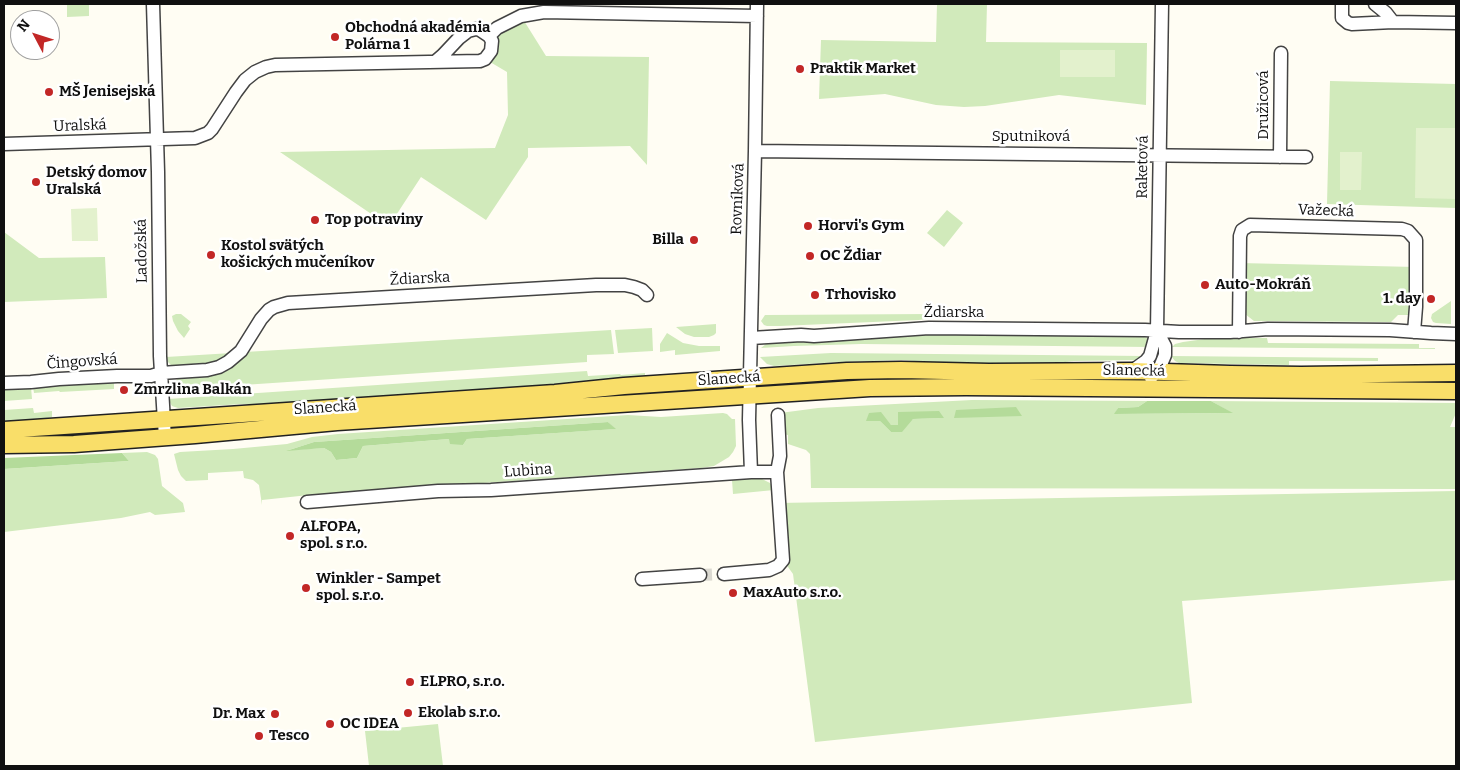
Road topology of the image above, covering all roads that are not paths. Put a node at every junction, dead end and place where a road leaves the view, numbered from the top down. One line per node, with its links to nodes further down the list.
1 (153, 4): 11 (street, Ladožská)
2 (1162, 4): 14 (street, Raketová)
3 (1342, 4): 6 (street)
4 (1375, 4): 6 (street)
5 (757, 10): 8 (street); 13 (street, Rovníková)
6 (1393, 22): 7 (street)
7 (1456, 23)
8 (489, 36): 10 (street); 10 (street, Uralská)
9 (1280, 54): 15 (street, Družicová)
10 (436, 61): 11 (street, Uralská)
11 (157, 140): 12 (street, Uralská); 28 (street, Ladožská)
12 (4, 144)
13 (755, 151): 14 (street, Sputniková); 23 (street, Rovníková)
14 (1159, 154): 15 (street, Sputniková); 18 (street, Raketová)
15 (1280, 157): 16 (street, Sputniková)
16 (1306, 157)
17 (647, 295): 28 (street, Ždiarska)
18 (1157, 331): 19 (street); 23 (street, Ždiarska); 24 (street, Raketová); 25 (street, Raketová)
19 (1179, 332): 20 (street); 24 (street)
20 (1238, 332): 21 (street); 21 (street, Važecká)
21 (1414, 332): 22 (street)
22 (1456, 334)
23 (751, 338): 30 (street, Rovníková)
24 (1165, 351): 26 (street); 27 (street, Raketová)
25 (1132, 370): 26 (main road, Slanecká); 30 (main road, Slanecká)
26 (1157, 372): 27 (main road, Slanecká); 32 (street)
27 (1184, 372): 29 (main road, Slanecká)
28 (161, 373): 31 (street, Čingovská); 36 (street, Ladožská)
29 (1456, 373)
30 (750, 377): 34 (street, Rovníková); 36 (main road, Slanecká)
31 (4, 383)
32 (1137, 388): 33 (main road, Slanecká); 34 (main road, Slanecká)
33 (1456, 391)
34 (750, 395): 38 (main road, Slanecká); 40 (street)
35 (778, 415): 41 (street)
36 (163, 419): 37 (main road, Slanecká); 38 (street, Ladožská)
37 (4, 430)
38 (165, 438): 39 (main road, Slanecká)
39 (4, 445)
40 (751, 472): 41 (street, Lubina); 42 (street, Lubina)
41 (777, 472): 43 (street)
42 (307, 502)
43 (724, 574)
44 (700, 575): 45 (street)
45 (642, 579)

